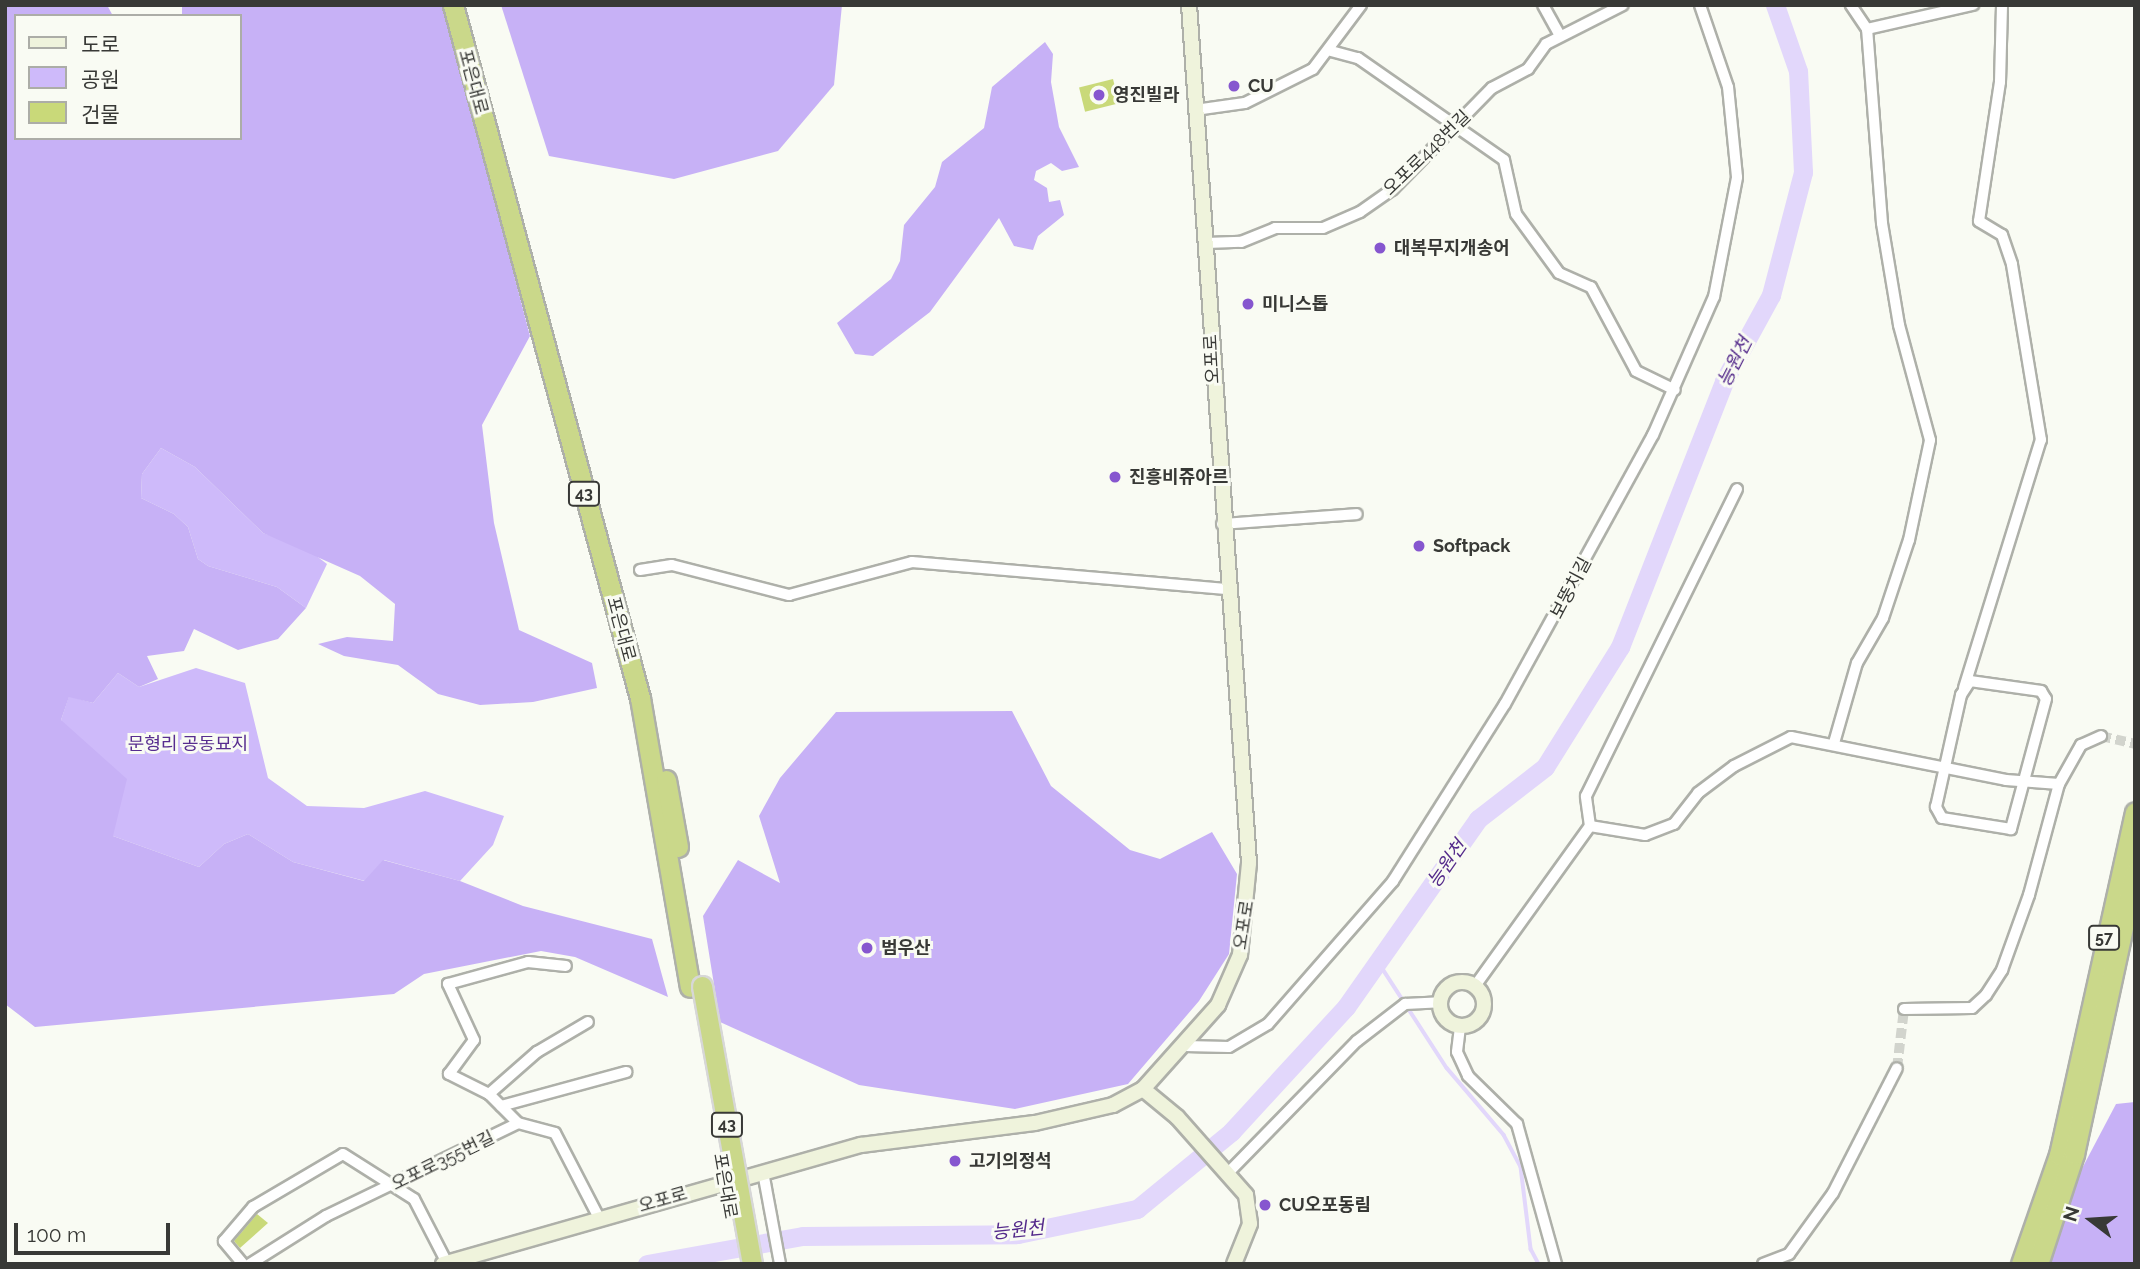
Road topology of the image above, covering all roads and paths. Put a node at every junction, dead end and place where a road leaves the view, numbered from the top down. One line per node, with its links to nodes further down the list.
1 (453, 5): 34 (highway, 포은대로 / 43)
2 (466, 5): 34 (highway, 포은대로 / 43)
3 (1189, 5): 14 (street, 오포로)
4 (1361, 5): 13 (street)
5 (1543, 5): 12 (street)
6 (1623, 5): 12 (street, 오포로448번길)
7 (1700, 5): 17 (street, 보뚱치길)
8 (1851, 5): 11 (street)
9 (1973, 5): 11 (street)
10 (2002, 5): 23 (street)
11 (1867, 29): 25 (street)
12 (1559, 34): 15 (street, 오포로448번길)
13 (1331, 51): 14 (street); 15 (street)
14 (1195, 110): 16 (street, 오포로)
15 (1457, 128): 16 (street, 오포로448번길); 17 (street)
16 (1206, 243): 20 (street, 오포로)
17 (1675, 390): 39 (street, 보뚱치길)
18 (1737, 489): 30 (street)
19 (1357, 514): 20 (street)
20 (1222, 523): 22 (street, 오포로)
21 (640, 570): 22 (street)
22 (1226, 589): 39 (street, 오포로)
23 (1964, 688): 26 (street); 27 (street)
24 (2101, 736): 28 (street)
25 (1835, 743): 26 (street); 30 (street)
26 (1943, 768): 27 (street); 27 (street)
27 (2026, 783): 28 (street)
28 (2059, 784): 36 (street)
29 (2135, 812): 42 (highway, 57)
30 (1590, 826): 33 (street)
31 (2135, 872): 42 (highway, 57)
32 (566, 966): 44 (street)
33 (1475, 986): 35 (street); 38 (street)
34 (696, 987): 54 (highway, 포은대로 / 43); 55 (highway, 43, bridge)
35 (1440, 1002): 38 (street); 48 (street)
36 (1903, 1009)
37 (588, 1022): 44 (street)
38 (1460, 1027): 58 (street)
39 (1185, 1046): 43 (street, 오포로)
40 (1897, 1068): 59 (street)
41 (626, 1072): 45 (street)
42 (2083, 1074): 60 (highway, 57); 61 (highway, 57)
43 (1143, 1089): 47 (street, 오포로); 48 (street)
44 (489, 1094): 45 (street)
45 (501, 1106): 46 (street)
46 (518, 1123): 49 (street, 오포로355번길); 50 (street)
47 (763, 1172): 50 (street, 오포로); 56 (street)
48 (1225, 1173): 57 (street)
49 (397, 1184): 51 (street); 52 (street); 53 (street, 오포로355번길)
50 (600, 1219): 51 (street, 오포로)
51 (451, 1262)
52 (243, 1264)
53 (250, 1264)
54 (739, 1264)
55 (752, 1264)
56 (780, 1264)
57 (1234, 1264)
58 (1556, 1264)
59 (1763, 1264)
60 (2021, 1264)
61 (2038, 1264)

